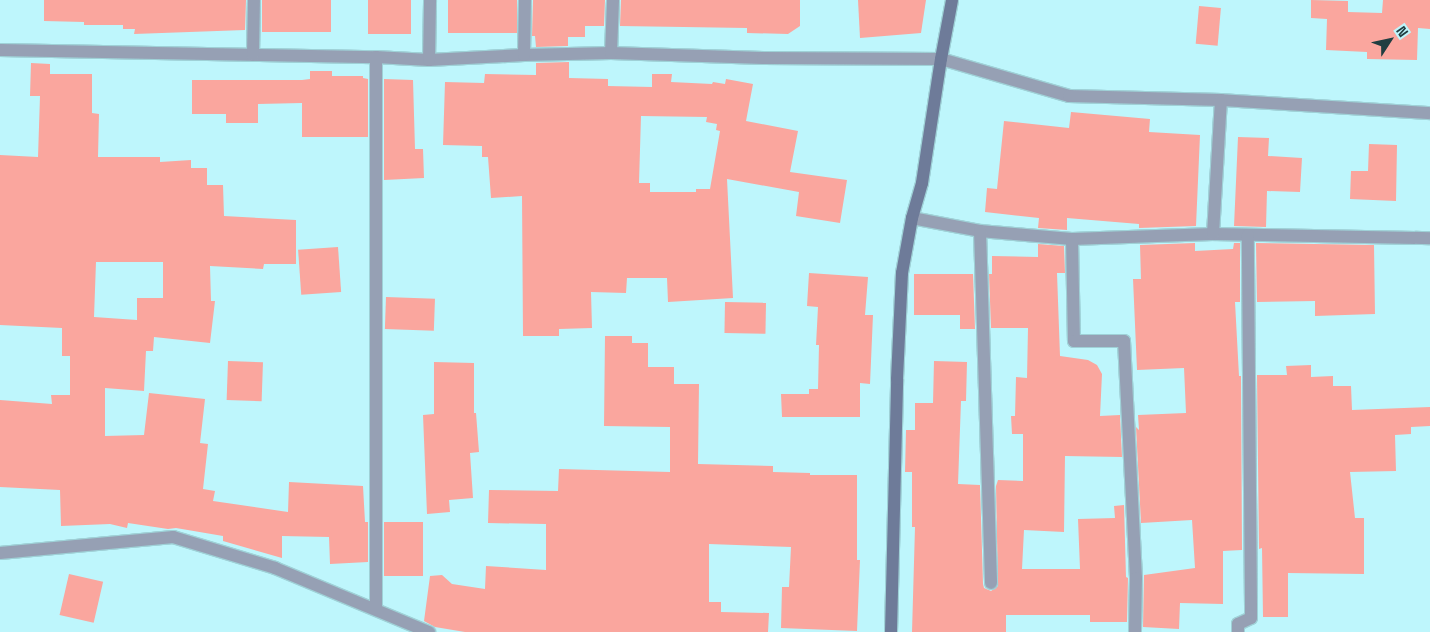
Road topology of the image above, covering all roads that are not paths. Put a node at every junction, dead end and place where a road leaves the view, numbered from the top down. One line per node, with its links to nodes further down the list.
1 (254, 0): 9 (street)
2 (430, 0): 12 (street)
3 (525, 0): 8 (street)
4 (613, 0): 7 (street)
5 (952, 0): 11 (street)
6 (0, 50): 9 (street)
7 (611, 53): 8 (street); 11 (street)
8 (524, 54): 12 (street)
9 (253, 55): 10 (street)
10 (376, 57): 12 (street); 23 (street)
11 (941, 58): 13 (street); 15 (street)
12 (429, 60)
13 (1221, 100): 14 (street); 17 (street)
14 (1430, 113)
15 (912, 218): 16 (street); 25 (street)
16 (980, 231): 20 (street); 22 (street)
17 (1212, 234): 18 (street); 20 (street)
18 (1248, 235): 19 (street); 27 (street)
19 (1430, 238)
20 (1072, 240): 26 (street)
21 (0, 553): 23 (street)
22 (991, 583)
23 (376, 608): 24 (street)
24 (429, 632)
25 (891, 632)
26 (1135, 632)
27 (1238, 632)

